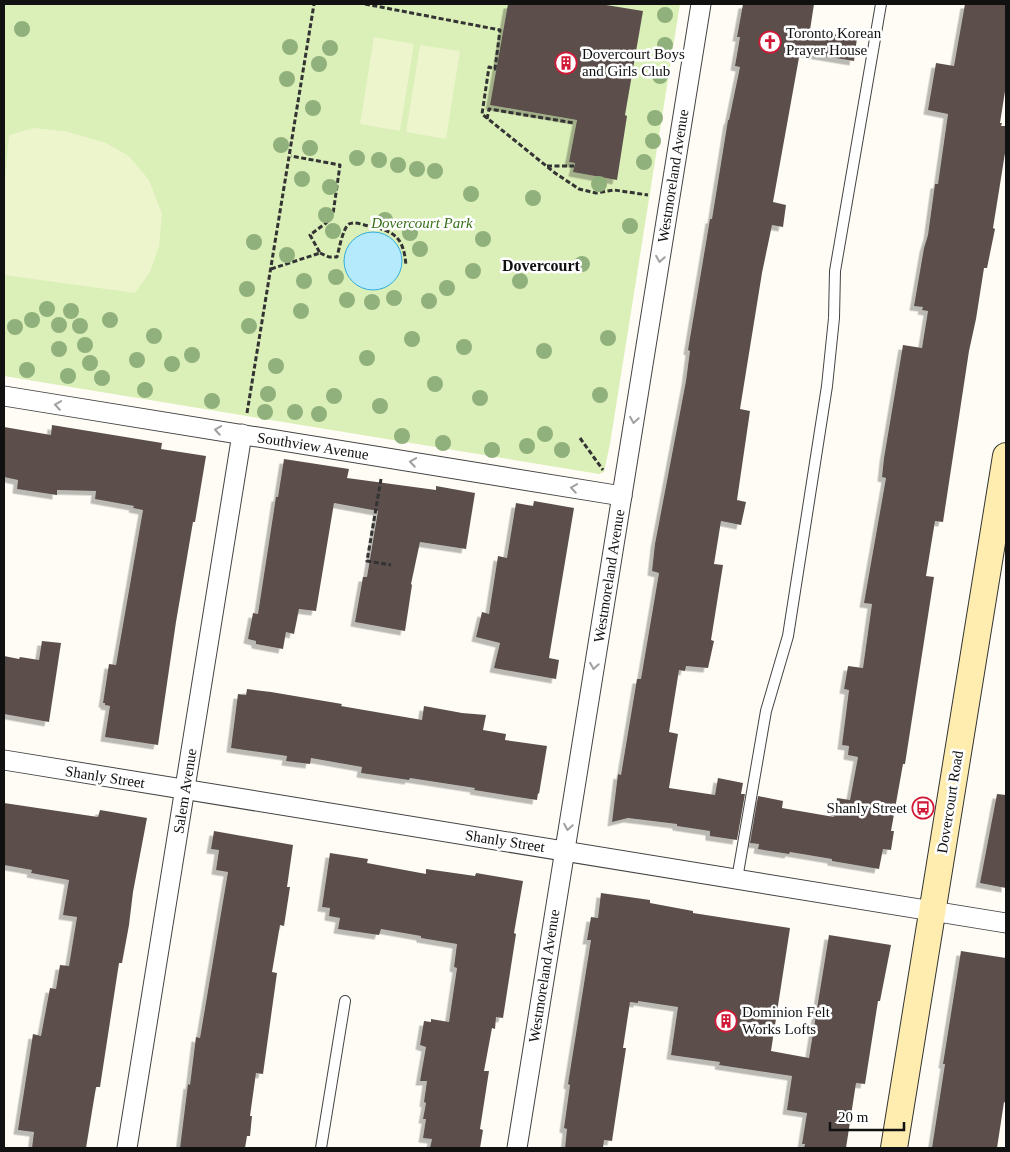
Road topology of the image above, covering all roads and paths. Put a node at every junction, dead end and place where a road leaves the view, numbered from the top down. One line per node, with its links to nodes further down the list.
1 (314, 4): 7 (path)
2 (365, 4): 5 (path)
3 (701, 4): 20 (street, Westmoreland Avenue, one-way to 20)
4 (881, 4): 25 (lane)
5 (487, 119): 6 (path); 8 (path)
6 (574, 123)
7 (290, 156): 11 (path); 13 (path)
8 (547, 166): 9 (path); 10 (path)
9 (574, 166)
10 (654, 196)
11 (320, 253): 12 (path); 13 (path)
12 (406, 266)
13 (271, 269): 15 (path)
14 (4, 396): 15 (street, Southview Avenue, one-way to 14)
15 (244, 426): 20 (street, Southview Avenue, one-way to 15); 23 (street, Salem Avenue)
16 (580, 438): 19 (path)
17 (1006, 456): 26 (street, Dovercourt Road)
18 (382, 471): 21 (path)
19 (607, 475)
20 (622, 496): 24 (street, Westmoreland Avenue, one-way to 24)
21 (391, 565)
22 (4, 760): 23 (street, Shanly Street)
23 (185, 789): 24 (street, Shanly Street); 29 (street, Salem Avenue)
24 (564, 851): 25 (street, Shanly Street); 31 (street, Westmoreland Avenue)
25 (737, 879): 26 (street, Shanly Street)
26 (933, 910): 27 (street, Shanly Street); 32 (street, Dovercourt Road)
27 (1006, 922)
28 (345, 1001): 30 (lane)
29 (127, 1148)
30 (320, 1148)
31 (517, 1148)
32 (894, 1148)

